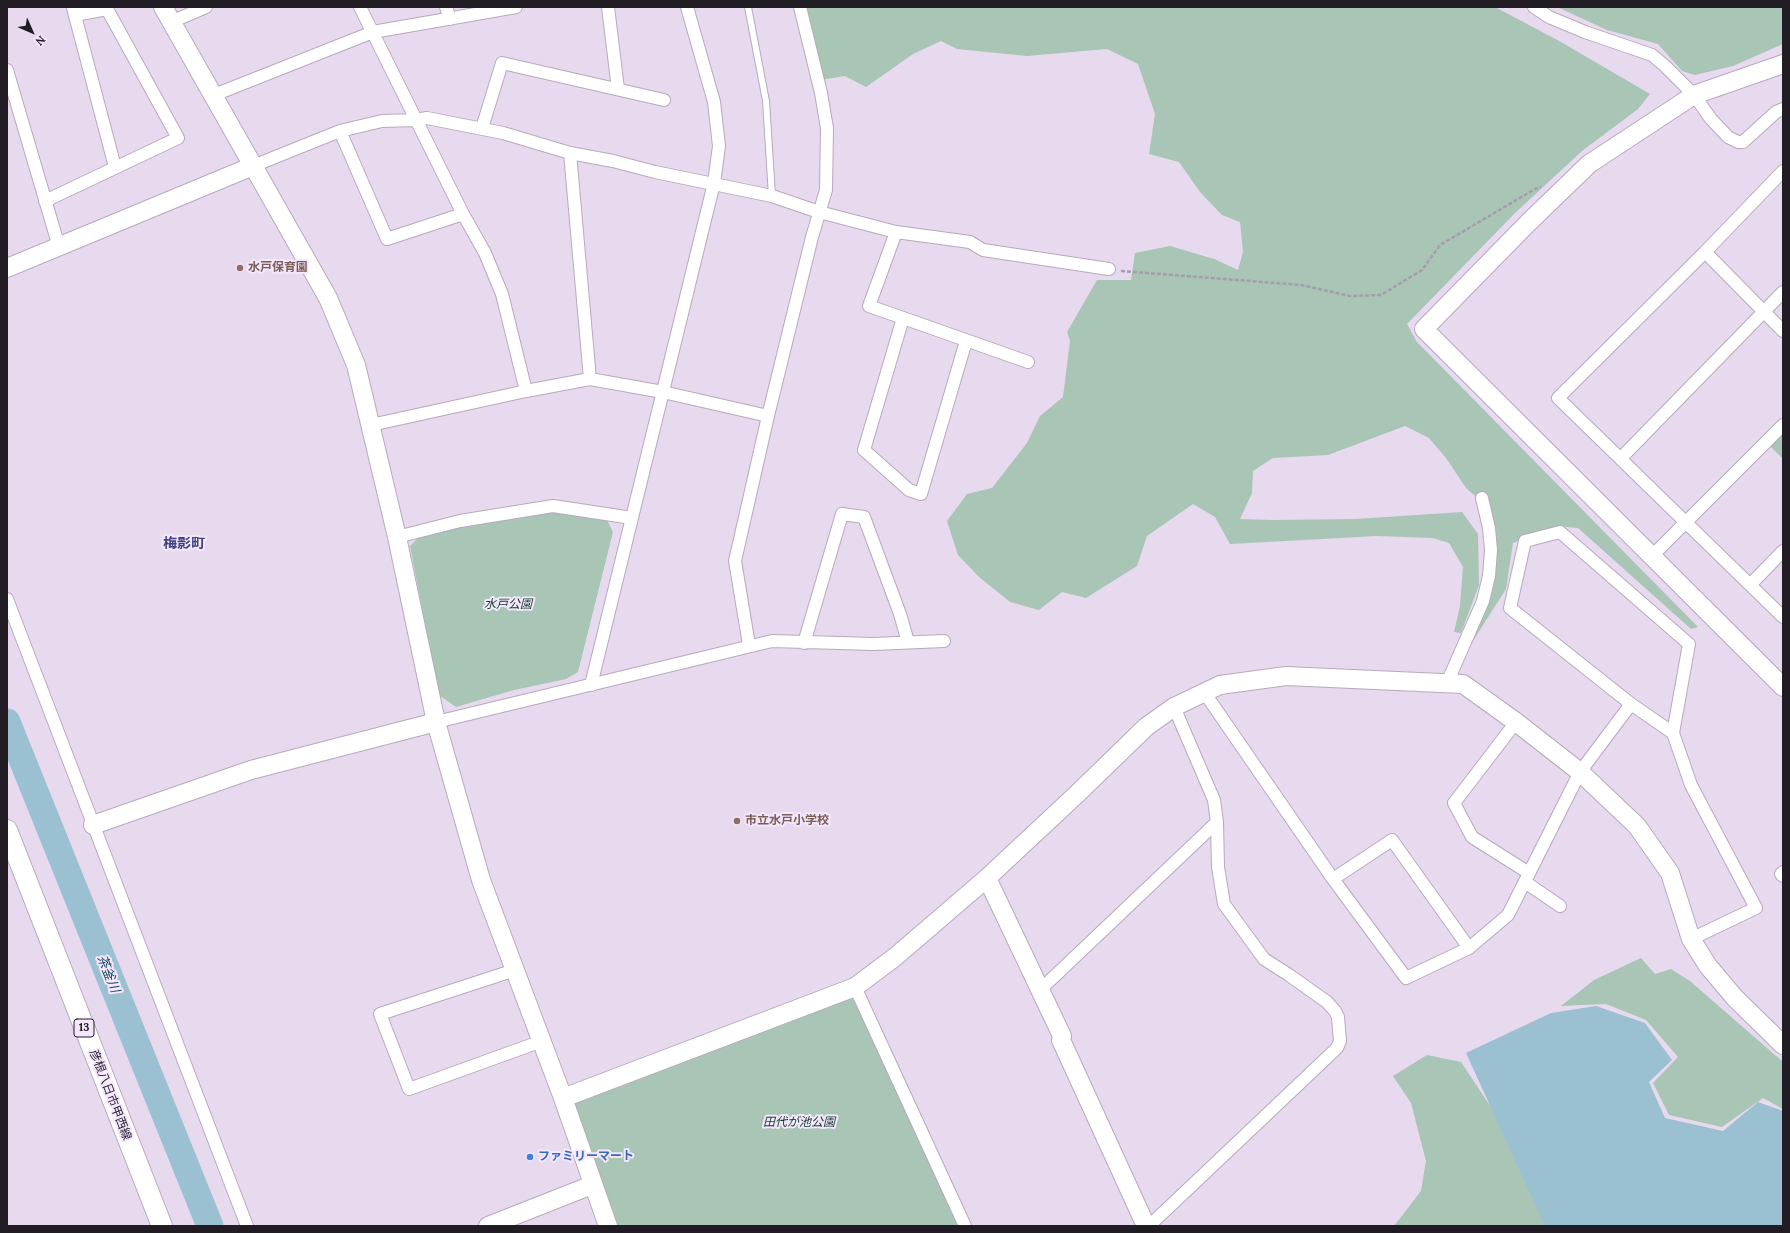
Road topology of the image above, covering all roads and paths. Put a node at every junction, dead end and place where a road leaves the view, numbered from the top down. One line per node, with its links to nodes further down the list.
1 (206, 7): 11 (street)
2 (360, 7): 13 (street)
3 (446, 7): 12 (street)
4 (516, 7): 12 (street)
5 (608, 7): 16 (street)
6 (687, 7): 28 (street)
7 (748, 7): 30 (lane)
8 (800, 7): 32 (street)
9 (1534, 7): 18 (street)
10 (74, 11): 26 (street); 26 (street)
11 (167, 14): 17 (street)
12 (450, 19): 13 (street)
13 (374, 32): 17 (street); 21 (street)
14 (1783, 64): 18 (street)
15 (7, 70): 31 (street)
16 (618, 89): 19 (street); 22 (street)
17 (214, 95): 25 (street)
18 (1694, 95): 20 (street); 57 (street)
19 (664, 100)
20 (1783, 109)
21 (416, 120): 22 (street); 23 (street); 33 (street)
22 (482, 128): 24 (street)
23 (340, 131): 25 (street); 33 (street)
24 (570, 153): 28 (street); 45 (street)
25 (253, 166): 35 (street); 49 (street)
26 (115, 168): 31 (street)
27 (1783, 171): 36 (street)
28 (714, 183): 30 (street); 47 (street)
29 (1542, 187): 38 (path)
30 (772, 196): 32 (street)
31 (44, 201): 35 (street)
32 (819, 212): 34 (street); 48 (street)
33 (463, 214): 46 (street)
34 (896, 232): 38 (street); 41 (street)
35 (59, 247): 37 (street)
36 (1704, 252): 40 (street); 51 (street)
37 (7, 268)
38 (1108, 269)
39 (1783, 292): 40 (street)
40 (1764, 312): 42 (street); 51 (street)
41 (903, 318): 43 (street); 43 (street)
42 (1783, 331)
43 (966, 341): 44 (street)
44 (1028, 362)
45 (590, 379): 46 (street); 47 (street)
46 (526, 391): 49 (street)
47 (663, 392): 48 (street); 53 (street)
48 (768, 416): 64 (street)
49 (371, 425): 55 (street)
50 (1783, 425): 54 (street)
51 (1621, 458): 54 (street)
52 (1482, 498): 65 (street)
53 (632, 518): 55 (street); 66 (street)
54 (1685, 522): 57 (street); 58 (street)
55 (397, 537): 71 (street)
56 (1783, 551): 58 (street)
57 (1652, 556): 67 (street)
58 (1750, 585): 60 (street)
59 (7, 599): 76 (street)
60 (1783, 617)
61 (944, 641): 62 (street)
62 (908, 642): 63 (street); 63 (street)
63 (804, 643): 64 (street)
64 (749, 645): 66 (street)
65 (1447, 683): 68 (street); 72 (street)
66 (591, 685): 71 (street)
67 (1783, 687)
68 (1204, 692): 70 (street); 82 (street)
69 (1631, 704): 73 (street); 73 (street); 74 (street)
70 (1174, 707): 75 (street); 81 (street)
71 (436, 722): 76 (street); 86 (street)
72 (1516, 722): 74 (street); 80 (street)
73 (1673, 733): 84 (street)
74 (1580, 772): 80 (street); 84 (street)
75 (1217, 822): 88 (street); 99 (street)
76 (93, 824): 94 (street)
77 (7, 830): 93 (main road, 彦根八日市甲西線 / 13)
78 (1783, 872): 79 (street)
79 (1783, 876)
80 (1527, 877): 83 (street); 85 (street)
81 (987, 878): 87 (street); 88 (street)
82 (1333, 879): 85 (street); 85 (street)
83 (1560, 906)
84 (1692, 939): 90 (street)
85 (1469, 948)
86 (515, 970): 89 (street); 89 (street)
87 (855, 987): 91 (street); 97 (street)
88 (1040, 990): 98 (street)
89 (542, 1041): 91 (street)
90 (1783, 1046)
91 (564, 1098): 92 (street)
92 (592, 1185): 95 (street); 96 (street)
93 (162, 1226)
94 (247, 1226)
95 (488, 1226)
96 (608, 1226)
97 (965, 1226)
98 (1146, 1226)
99 (1149, 1226)

